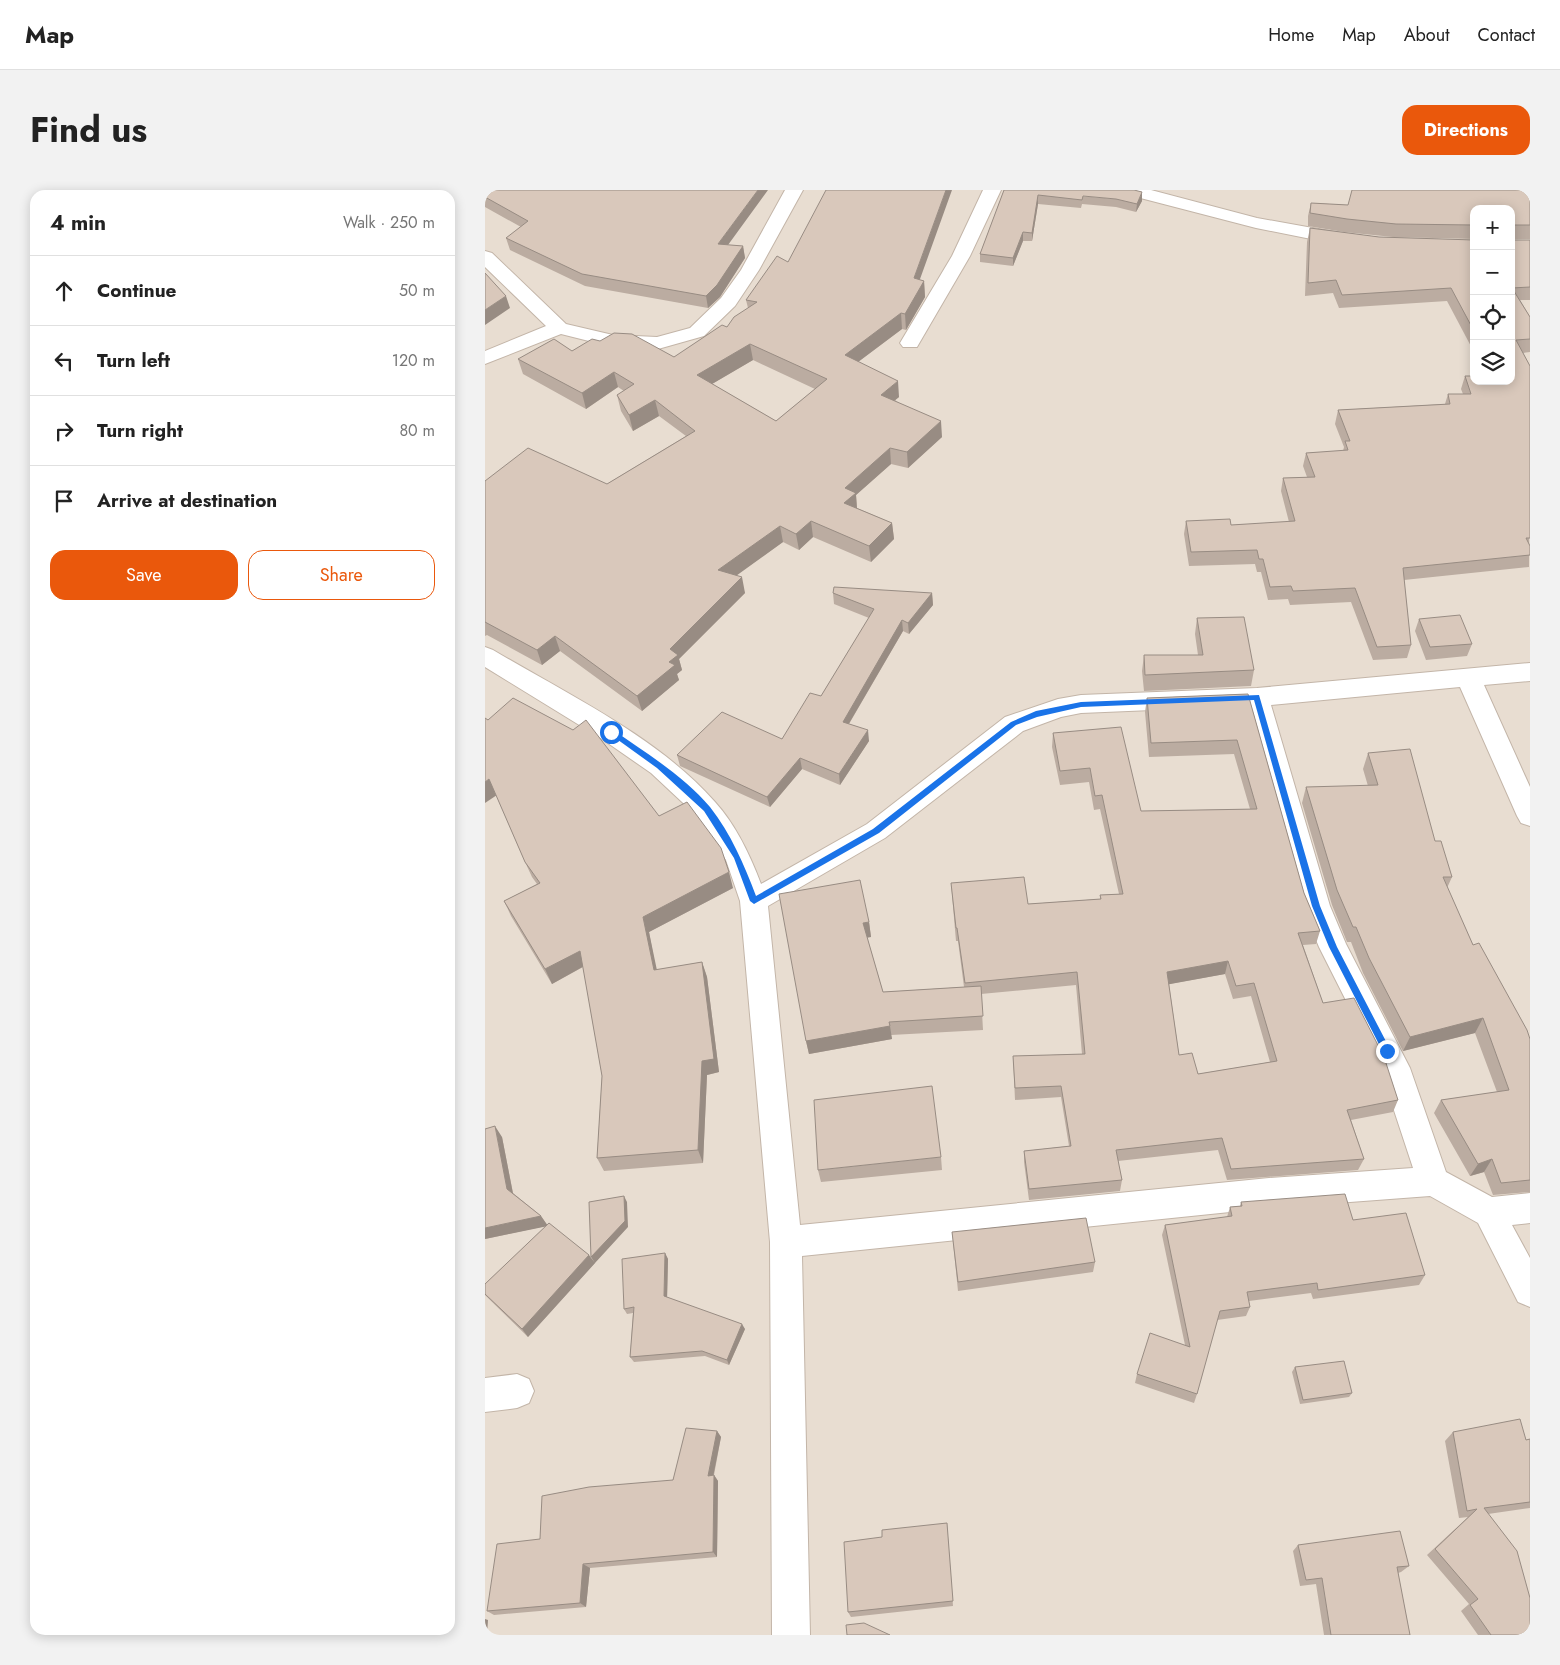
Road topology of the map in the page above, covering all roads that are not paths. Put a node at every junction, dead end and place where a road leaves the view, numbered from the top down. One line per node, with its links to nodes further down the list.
1 (794, 190): 6 (street)
2 (992, 190): 7 (street)
3 (1131, 190): 4 (street)
4 (1362, 241)
5 (485, 256): 6 (street)
6 (559, 328): 8 (street)
7 (910, 343)
8 (485, 358)
9 (485, 656): 14 (street)
10 (1530, 672): 11 (street)
11 (1468, 677): 12 (street); 13 (street)
12 (1257, 697): 14 (street); 15 (street)
13 (1530, 816)
14 (754, 901): 18 (street)
15 (1433, 1181): 17 (street); 18 (street)
16 (1530, 1208): 17 (street)
17 (1489, 1212): 19 (street)
18 (786, 1242): 20 (street)
19 (1530, 1291)
20 (791, 1635)

